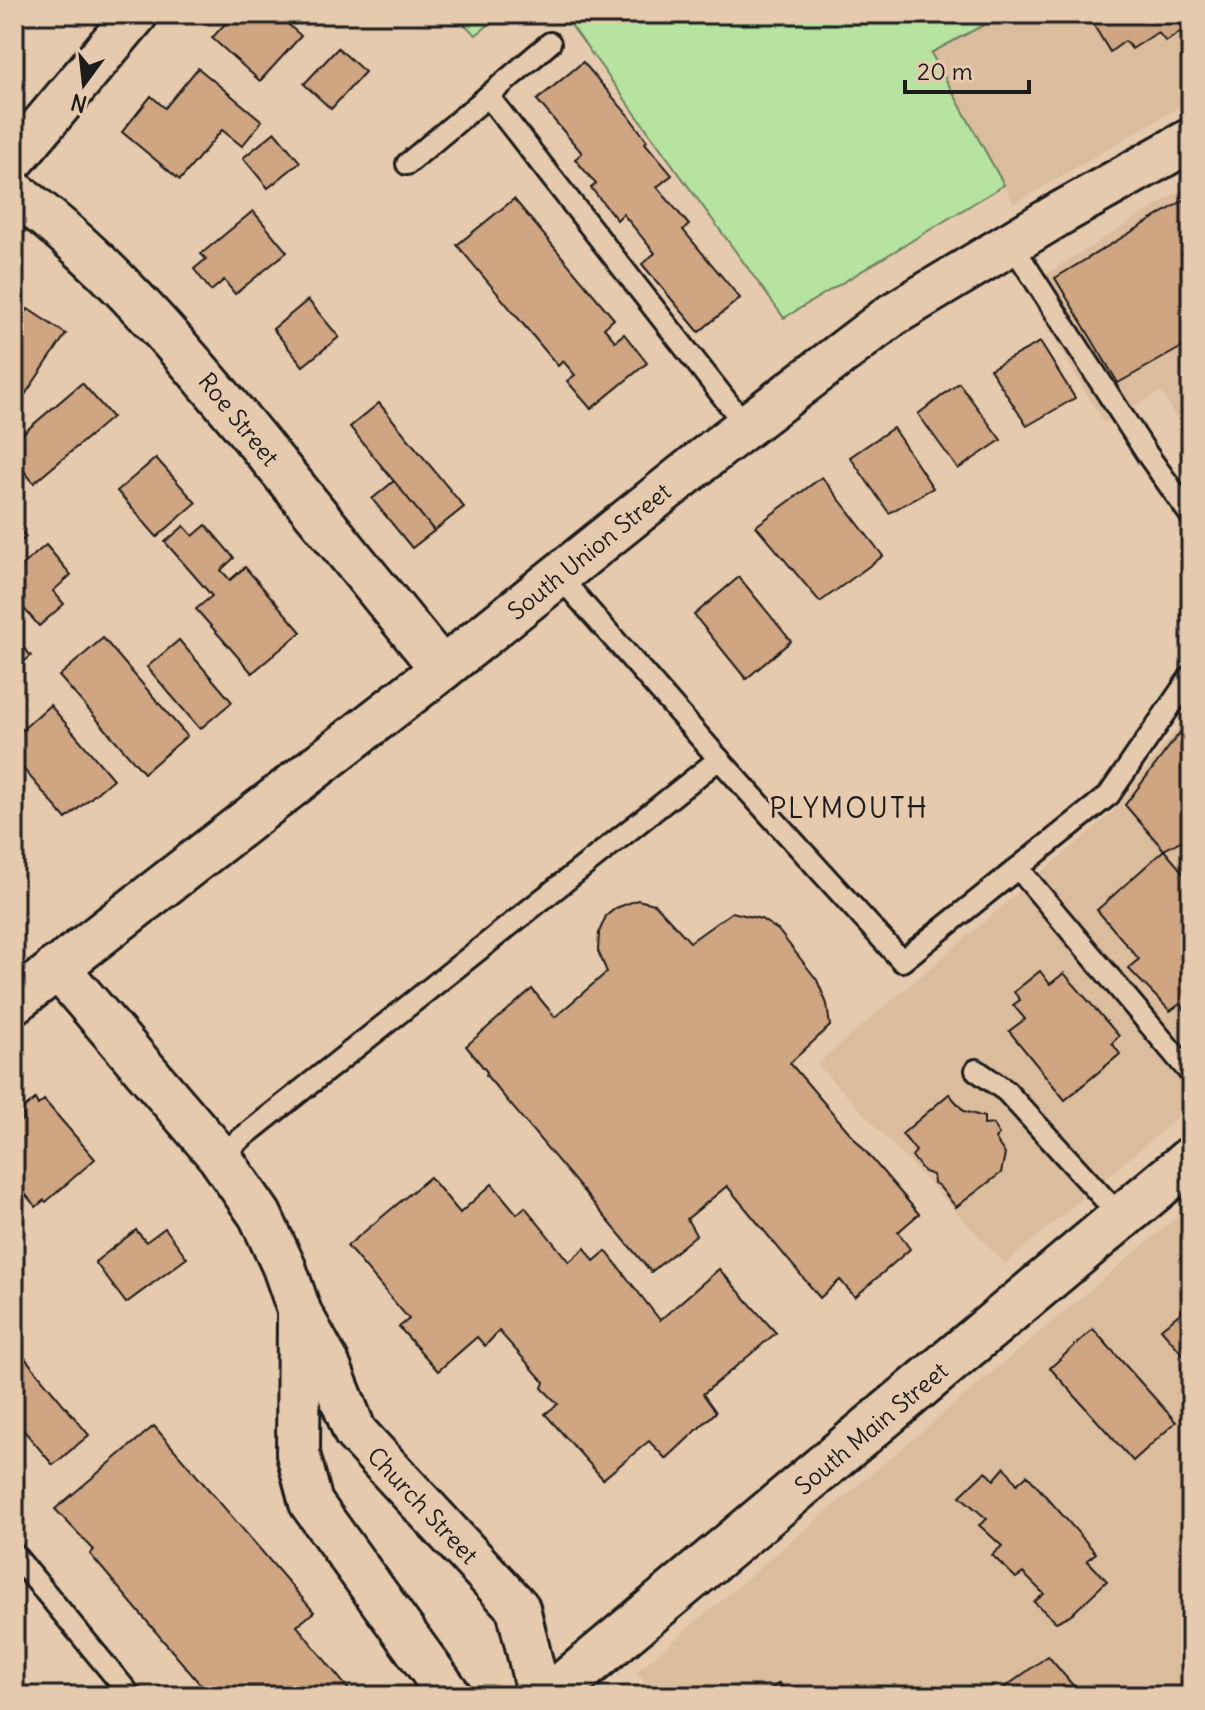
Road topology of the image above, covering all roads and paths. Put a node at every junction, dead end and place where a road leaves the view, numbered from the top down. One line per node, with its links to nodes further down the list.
1 (136, 14): 5 (street)
2 (550, 43): 3 (lane)
3 (488, 96): 6 (lane); 9 (lane)
4 (1191, 140): 8 (street, South Union Street)
5 (14, 159)
6 (407, 164)
7 (14, 192): 12 (street, Roe Street)
8 (1011, 243): 9 (street, South Union Street); 10 (lane)
9 (746, 426): 11 (street, South Union Street)
10 (1191, 516)
11 (558, 575): 12 (street, South Union Street); 14 (lane)
12 (442, 669): 16 (street, South Union Street)
13 (1191, 676): 15 (lane)
14 (719, 759): 15 (lane); 20 (lane)
15 (1018, 868): 19 (lane)
16 (57, 967): 17 (street, South Union Street); 20 (street, Church Street)
17 (14, 1002)
18 (976, 1070): 22 (lane)
19 (1191, 1074)
20 (219, 1156): 23 (street, Church Street)
21 (1191, 1159): 22 (main road, South Main Street)
22 (1121, 1217): 28 (main road, South Main Street)
23 (300, 1313): 26 (street, Church Street); 27 (street, Church Street)
24 (14, 1554): 25 (lane)
25 (131, 1696)
26 (450, 1696)
27 (539, 1696)
28 (550, 1696)

